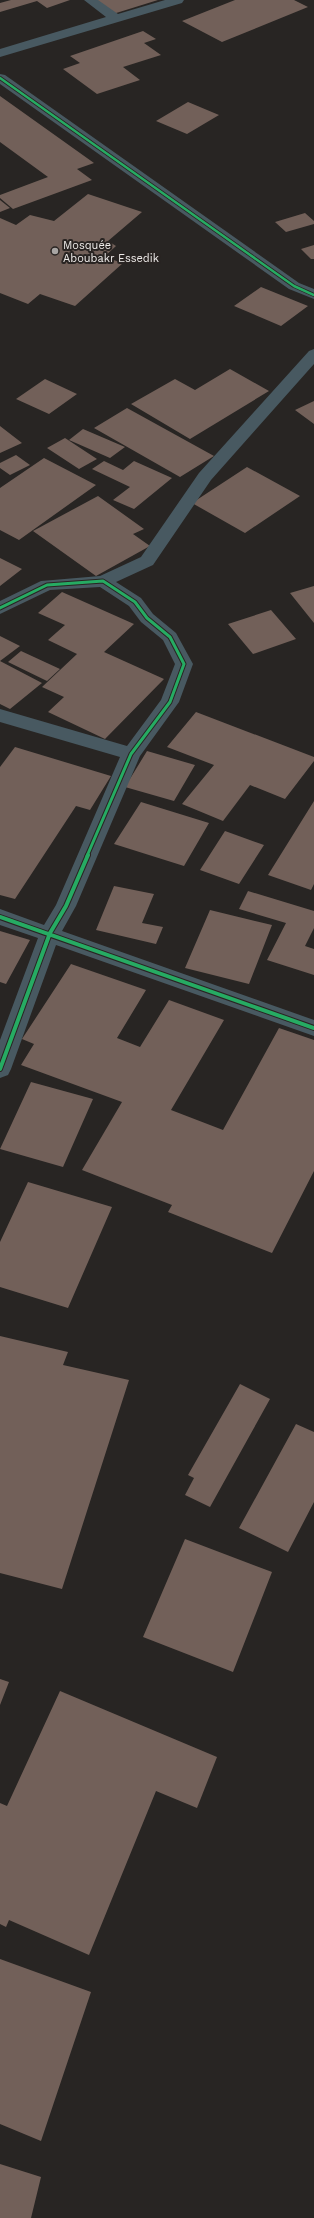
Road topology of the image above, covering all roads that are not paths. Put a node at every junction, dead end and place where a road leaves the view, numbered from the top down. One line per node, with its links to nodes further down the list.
1 (90, 0): 3 (street)
2 (178, 0): 3 (street)
3 (115, 18): 4 (street)
4 (0, 53)
5 (0, 78): 7 (street)
6 (314, 277): 7 (street)
7 (294, 286): 8 (street)
8 (314, 295)
9 (314, 354): 10 (street)
10 (103, 581): 11 (street); 13 (street)
11 (0, 608)
12 (2, 719): 13 (street)
13 (131, 754): 15 (street)
14 (0, 917): 15 (street)
15 (50, 933): 16 (street); 17 (street)
16 (314, 1028)
17 (0, 1069)

